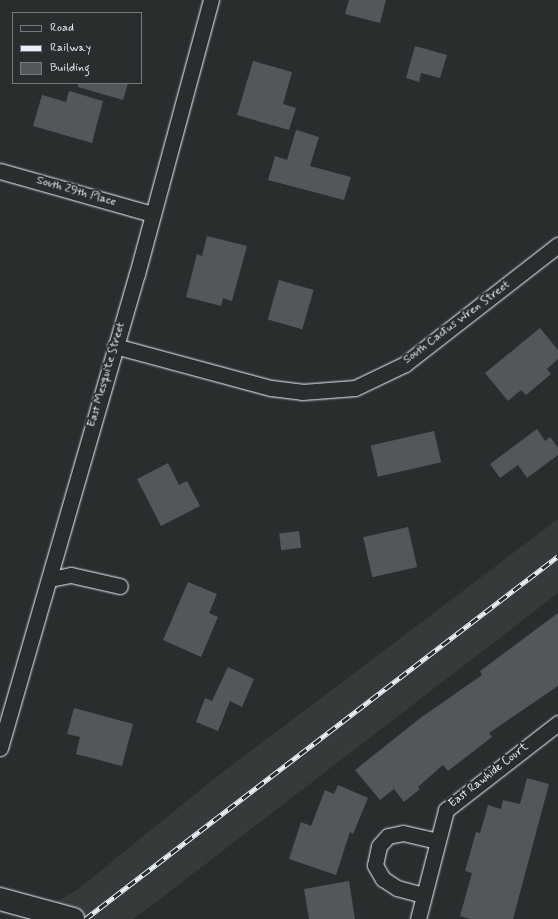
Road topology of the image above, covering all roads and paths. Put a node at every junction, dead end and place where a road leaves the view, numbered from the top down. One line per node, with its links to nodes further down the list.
1 (210, 0): 3 (street, East Mesquite Street)
2 (0, 171): 3 (street, South 29th Place)
3 (152, 214): 5 (street, East Mesquite Street)
4 (558, 245): 5 (street, South Cactus Wren Street)
5 (115, 346): 6 (street, East Mesquite Street)
6 (50, 579): 7 (street); 9 (street, East Mesquite Street)
7 (120, 586)
8 (558, 723): 10 (street, East Rawhide Court)
9 (0, 748)
10 (437, 841): 11 (street, East Rawhide Court); 11 (street)
11 (423, 895): 13 (street, East Rawhide Court)
12 (0, 899): 14 (main road)
13 (418, 918)
14 (73, 919)

